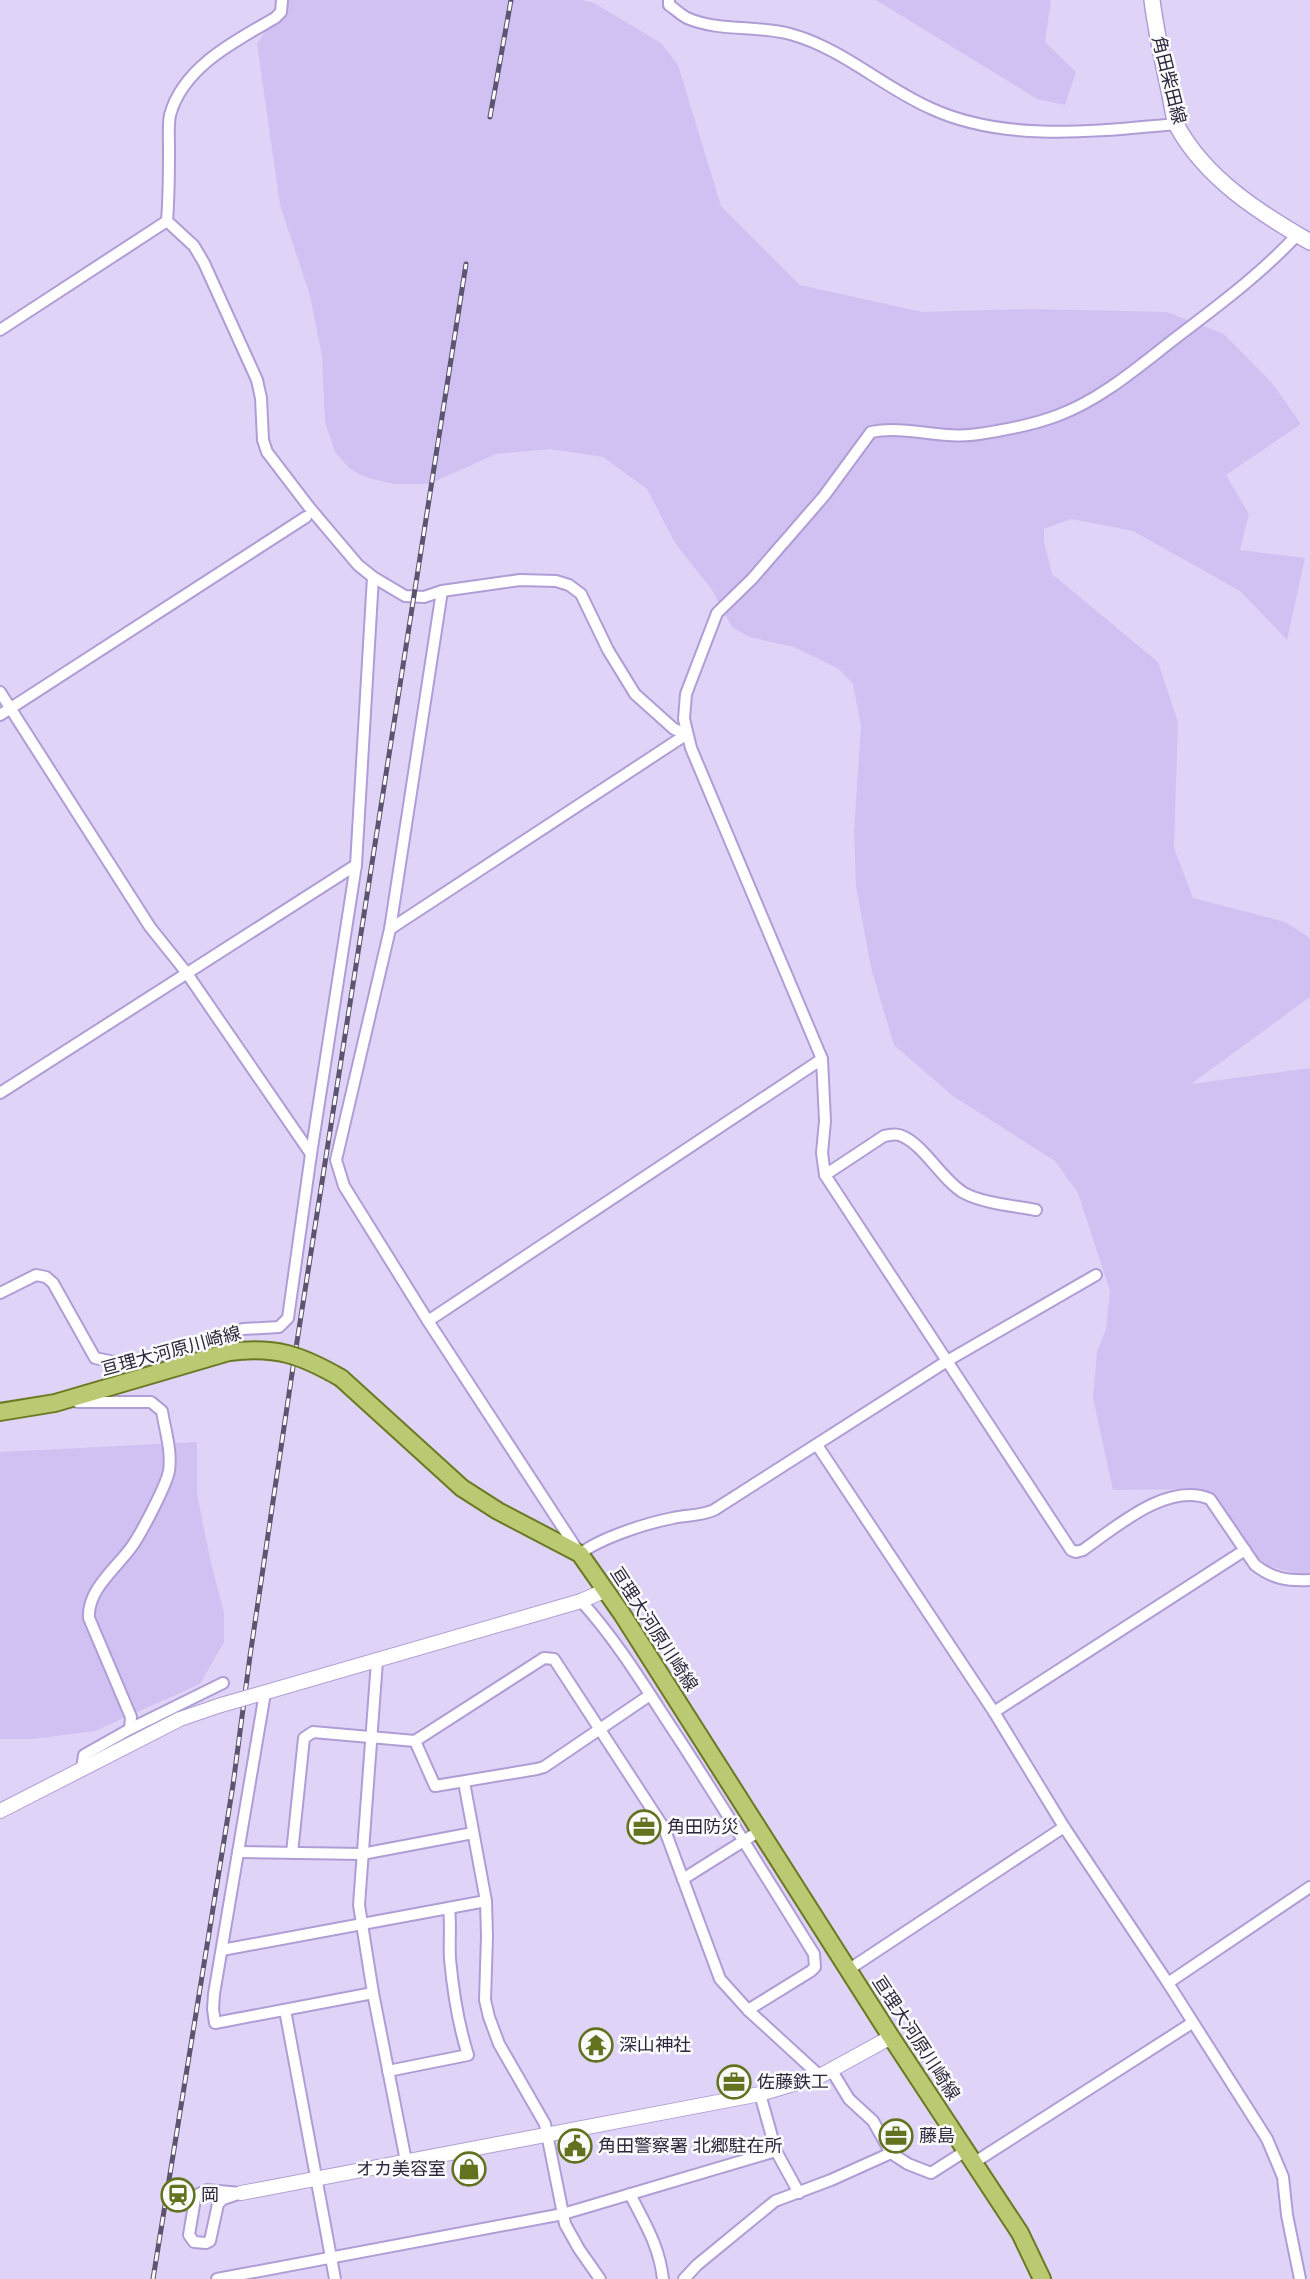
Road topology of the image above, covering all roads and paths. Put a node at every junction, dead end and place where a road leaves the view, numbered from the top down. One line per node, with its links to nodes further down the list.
1 (282, 0): 5 (street)
2 (669, 0): 4 (street)
3 (1152, 0): 4 (main road, 角田柴田線)
4 (1176, 124): 6 (main road, 角田柴田線)
5 (167, 221): 7 (street); 9 (street)
6 (1304, 239): 14 (street)
7 (0, 330)
8 (306, 517): 12 (street)
9 (373, 577): 10 (street); 15 (street)
10 (442, 591): 14 (street); 16 (street)
11 (0, 692): 12 (street)
12 (11, 708): 13 (street); 17 (street)
13 (0, 715)
14 (687, 734): 16 (street); 18 (street)
15 (356, 865): 17 (street); 20 (street)
16 (390, 929): 25 (street)
17 (186, 972): 19 (street); 20 (street)
18 (822, 1059): 21 (street); 25 (street)
19 (0, 1093)
20 (311, 1154): 24 (street)
21 (825, 1174): 22 (street); 26 (street)
22 (1036, 1210)
23 (1096, 1275): 26 (street)
24 (0, 1293)
25 (428, 1321): 31 (street)
26 (947, 1361): 29 (street); 30 (street)
27 (55, 1403): 28 (main road, 亘理大河原川崎線); 31 (main road, 亘理大河原川崎線, bridge); 39 (street)
28 (0, 1412)
29 (817, 1444): 31 (street); 38 (street)
30 (1245, 1550): 32 (street); 38 (street)
31 (580, 1554): 33 (main road, 亘理大河原川崎線)
32 (1310, 1580)
33 (595, 1595): 34 (street); 37 (street); 47 (main road, 亘理大河原川崎線)
34 (377, 1661): 36 (street); 41 (street)
35 (223, 1683): 39 (street)
36 (260, 1694): 43 (street, bridge); 50 (street)
37 (650, 1695): 40 (street); 49 (street)
38 (994, 1712): 46 (street)
39 (130, 1729): 43 (street)
40 (600, 1729): 42 (street); 44 (street); 53 (street)
41 (372, 1738): 42 (street); 51 (street); 52 (street)
42 (414, 1741): 44 (street)
43 (82, 1768): 45 (street)
44 (464, 1782): 48 (street)
45 (0, 1811)
46 (1064, 1827): 59 (street); 60 (street)
47 (760, 1830): 49 (street); 59 (main road, 亘理大河原川崎線)
48 (473, 1833): 52 (street); 55 (street)
49 (744, 1840): 53 (street); 63 (street)
50 (238, 1852): 51 (street); 58 (street)
51 (292, 1853): 52 (street)
52 (362, 1854): 57 (street)
53 (683, 1879): 63 (street)
54 (1310, 1887): 60 (street)
55 (486, 1901): 56 (street); 69 (street)
56 (449, 1908): 57 (street); 66 (street)
57 (361, 1925): 58 (street); 61 (street)
58 (222, 1950): 62 (street)
59 (848, 1970): 65 (main road, 亘理大河原川崎線)
60 (1168, 1983): 64 (street)
61 (373, 1993): 62 (street); 66 (street)
62 (285, 2010): 74 (street)
63 (748, 2010): 67 (street)
64 (1192, 2023): 72 (street); 86 (street)
65 (891, 2037): 67 (street); 72 (main road, 亘理大河原川崎線)
66 (388, 2071): 73 (street)
67 (826, 2073): 68 (street); 71 (street)
68 (760, 2094): 69 (street); 70 (street)
69 (548, 2134): 73 (street); 78 (street)
70 (776, 2151): 76 (street); 77 (street)
71 (891, 2153): 72 (street); 76 (street)
72 (964, 2156): 85 (main road, 亘理大河原川崎線)
73 (406, 2161): 74 (street)
74 (316, 2179): 75 (street); 79 (street)
75 (241, 2193): 75 (street)
76 (799, 2193): 84 (street)
77 (630, 2194): 78 (street); 83 (street)
78 (563, 2214): 79 (street); 82 (street)
79 (331, 2258): 80 (street); 81 (street)
80 (216, 2279)
81 (335, 2279)
82 (600, 2279)
83 (663, 2279)
84 (684, 2279)
85 (1042, 2279)
86 (1300, 2279)

